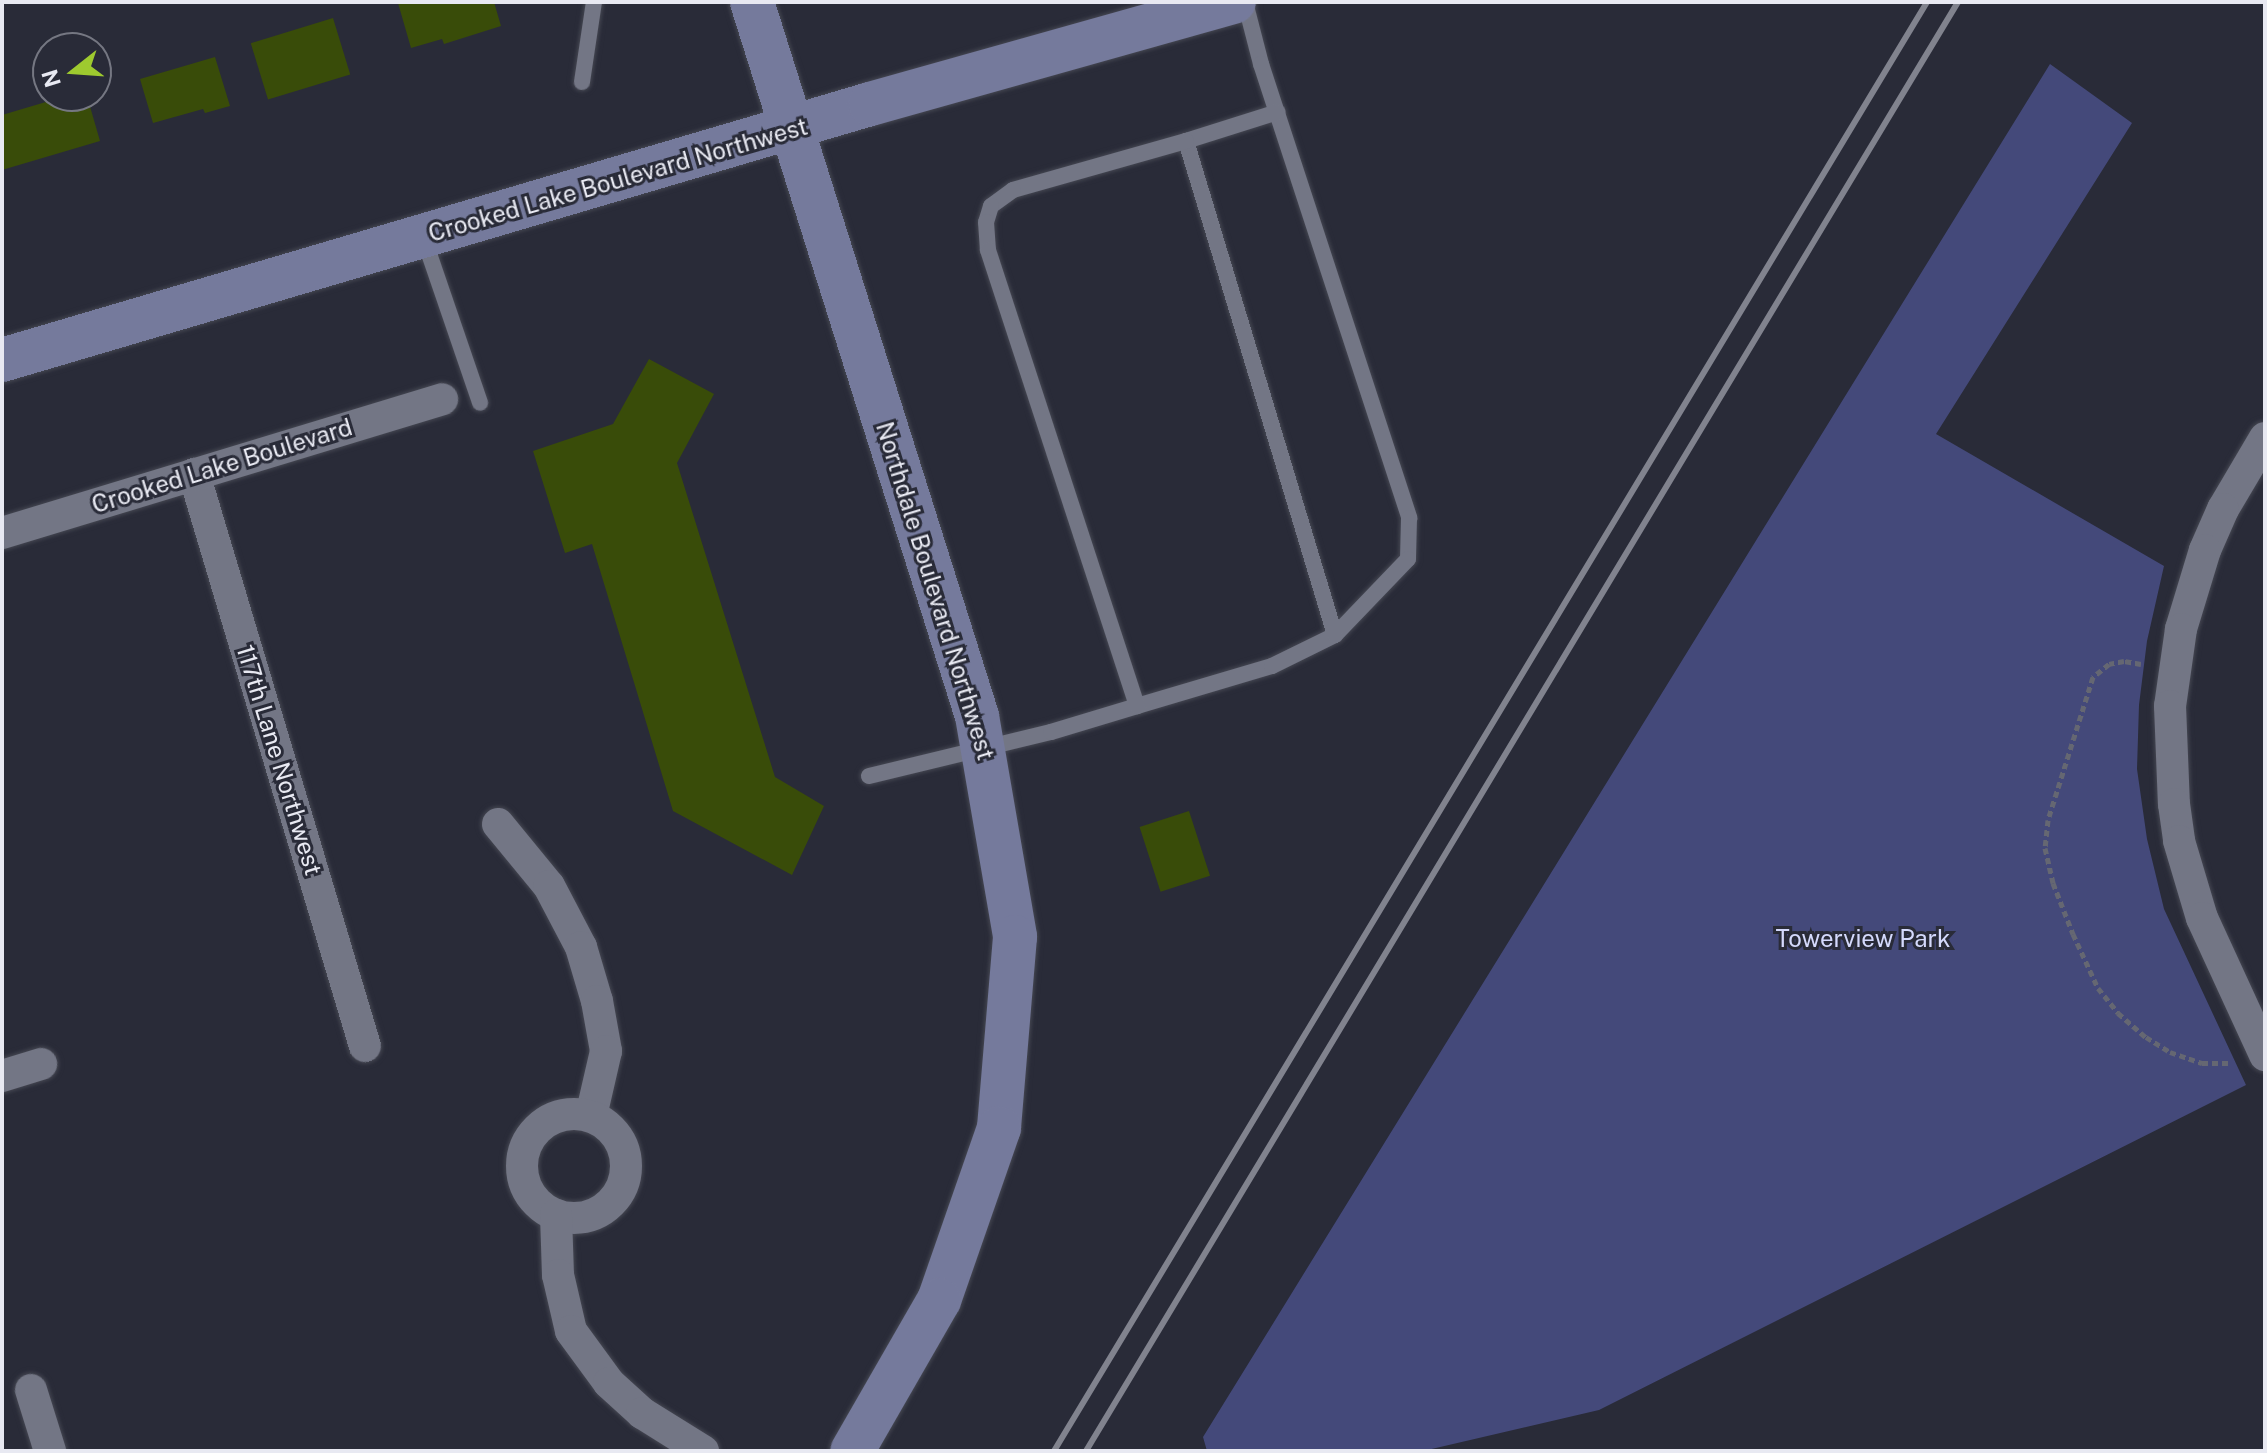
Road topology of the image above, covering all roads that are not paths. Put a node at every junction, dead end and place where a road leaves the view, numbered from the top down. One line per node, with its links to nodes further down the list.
1 (594, 2): 5 (lane)
2 (752, 2): 7 (street, Northdale Boulevard Northwest)
3 (1234, 2): 7 (street, Crooked Lake Boulevard Northwest)
4 (1245, 2): 6 (lane)
5 (582, 82)
6 (1278, 112): 8 (lane); 16 (lane)
7 (791, 129): 9 (street, Crooked Lake Boulevard Northwest); 18 (street, Northdale Boulevard Northwest)
8 (1186, 141): 16 (lane); 17 (lane)
9 (423, 237): 10 (street, Crooked Lake Boulevard Northwest); 12 (lane)
10 (2, 360)
11 (442, 399): 14 (street, Crooked Lake Boulevard)
12 (480, 403)
13 (2265, 438): 22 (street)
14 (194, 474): 15 (street, Crooked Lake Boulevard); 21 (street, 117th Lane Northwest)
15 (2, 533)
16 (1335, 635): 17 (lane)
17 (1137, 706): 18 (lane)
18 (985, 746): 19 (lane); 30 (street, Northdale Boulevard Northwest)
19 (869, 776)
20 (498, 824): 25 (street)
21 (365, 1046)
22 (2263, 1052)
23 (41, 1064): 24 (street)
24 (2, 1076)
25 (591, 1116): 26 (street); 26 (street)
26 (556, 1215): 29 (street)
27 (31, 1390): 28 (street)
28 (50, 1451)
29 (703, 1451)
30 (852, 1451)

